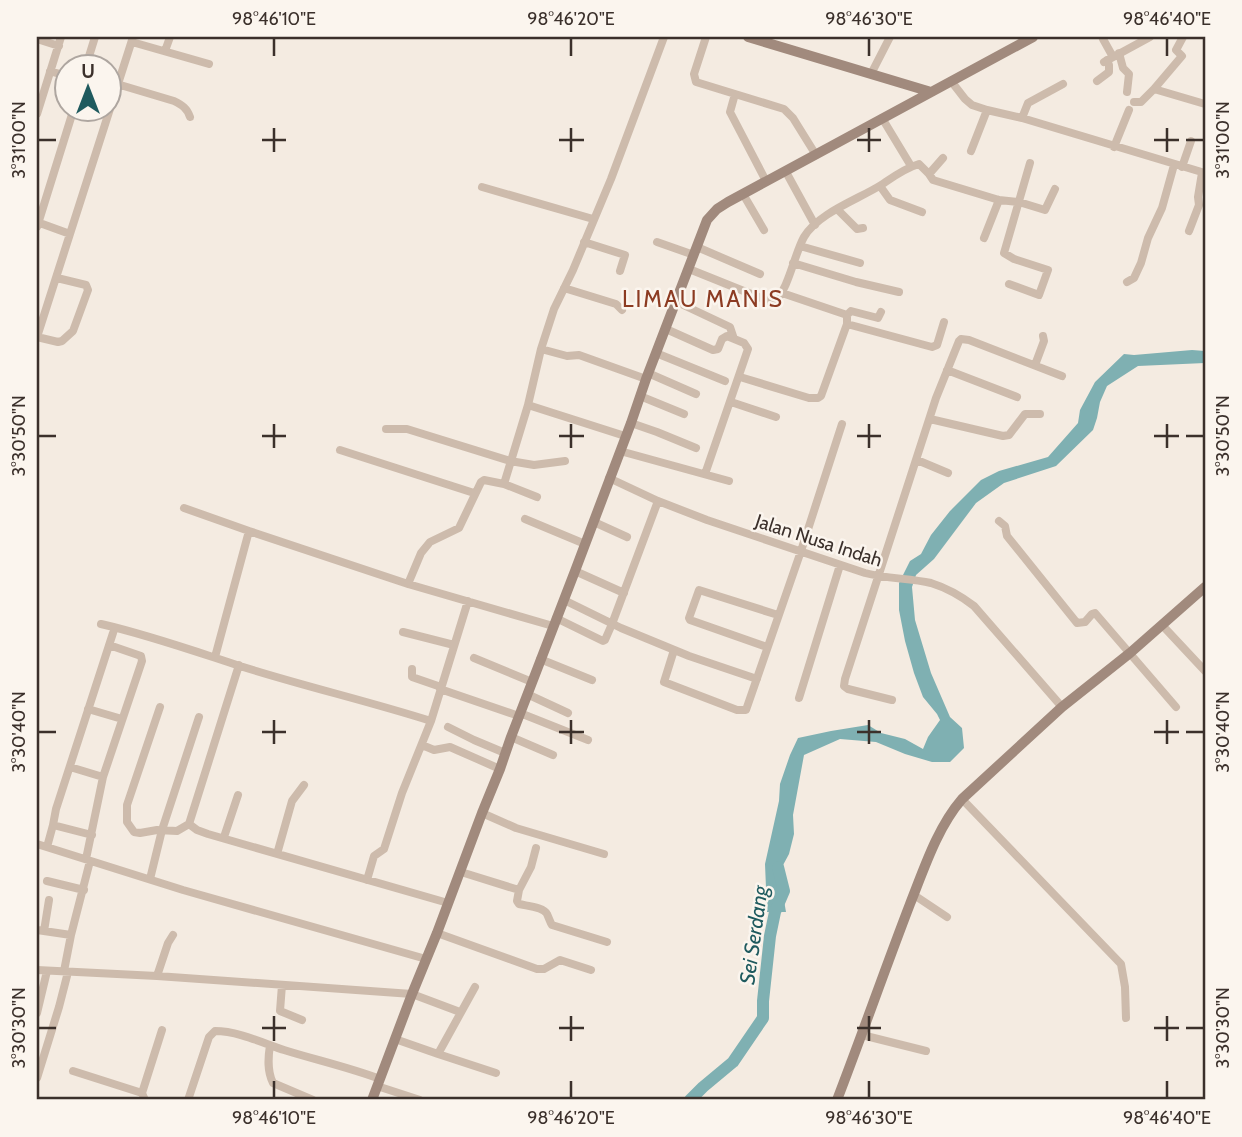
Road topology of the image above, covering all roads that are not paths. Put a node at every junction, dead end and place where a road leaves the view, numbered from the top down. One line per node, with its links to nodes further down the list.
1 (170, 37): 13 (street)
2 (664, 37): 59 (street)
3 (706, 37): 28 (street)
4 (748, 37): 20 (main road)
5 (890, 37): 20 (street)
6 (1032, 37): 21 (main road)
7 (1150, 37): 14 (street)
8 (1183, 37): 24 (street)
9 (37, 39): 12 (street)
10 (132, 39): 13 (street); 16 (street)
11 (1103, 39): 14 (street)
12 (60, 41): 18 (street)
13 (165, 51): 15 (street)
14 (1111, 58): 22 (street); 27 (street)
15 (209, 64)
16 (122, 66)
17 (37, 74): 18 (street)
18 (49, 74): 19 (street); 33 (street)
19 (52, 74)
20 (871, 74): 26 (main road)
21 (951, 81): 26 (main road); 31 (street)
22 (1097, 81)
23 (1063, 84): 36 (street)
24 (1154, 89): 29 (street); 30 (street)
25 (122, 90): 34 (street)
26 (931, 92): 35 (main road)
27 (1127, 92)
28 (735, 94): 42 (street); 50 (street)
29 (1134, 102)
30 (1205, 104)
31 (987, 110): 36 (street); 41 (street)
32 (1129, 110): 40 (street)
33 (37, 112)
34 (190, 117)
35 (882, 118): 42 (main road); 45 (street)
36 (1022, 118): 40 (street)
37 (70, 122): 60 (street)
38 (104, 122): 65 (street)
39 (1191, 141): 46 (street)
40 (1114, 146): 46 (street)
41 (971, 151)
42 (816, 155): 47 (main road)
43 (943, 158): 49 (street)
44 (1030, 163): 56 (street)
45 (911, 166): 49 (street); 51 (street)
46 (1178, 166): 48 (street); 77 (street)
47 (786, 172): 50 (main road); 61 (street)
48 (1204, 173): 64 (street)
49 (929, 174): 55 (street)
50 (766, 181): 54 (main road)
51 (880, 186): 57 (street); 58 (street)
52 (482, 187): 59 (street)
53 (1055, 189): 56 (street)
54 (743, 194): 63 (street); 70 (main road)
55 (999, 200): 56 (street); 66 (street)
56 (1019, 202): 78 (street)
57 (837, 209): 61 (street); 62 (street)
58 (922, 212)
59 (593, 219): 67 (street)
60 (37, 224): 65 (street)
61 (815, 225): 69 (street)
62 (863, 228)
63 (764, 230)
64 (1189, 231)
65 (71, 234): 76 (street)
66 (984, 238)
67 (584, 242): 74 (street); 79 (street)
68 (657, 242): 70 (street)
69 (800, 246): 71 (street); 72 (street)
70 (695, 251): 73 (main road); 75 (street)
71 (793, 263): 80 (street); 81 (street)
72 (860, 264)
73 (689, 269): 81 (street); 82 (main road)
74 (620, 271)
75 (760, 274)
76 (57, 278): 89 (street); 89 (street)
77 (1128, 282)
78 (1010, 284)
79 (564, 288): 83 (street); 91 (street)
80 (898, 292)
81 (782, 293): 85 (street)
82 (677, 302): 87 (main road); 90 (street)
83 (622, 310)
84 (881, 312): 85 (street)
85 (847, 320): 86 (street); 97 (street)
86 (944, 322)
87 (666, 329): 90 (street); 92 (main road)
88 (1043, 336): 93 (street)
89 (37, 337)
90 (734, 339): 97 (street)
91 (541, 349): 95 (street); 103 (street)
92 (656, 353): 95 (main road); 98 (street)
93 (1035, 365): 94 (street); 96 (street)
94 (947, 370): 101 (street); 107 (street)
95 (647, 376): 99 (street); 100 (main road)
96 (1062, 376)
97 (740, 377): 102 (street)
98 (725, 381)
99 (696, 394)
100 (640, 396): 104 (street); 108 (main road)
101 (1017, 397)
102 (730, 402): 106 (street); 119 (street)
103 (528, 405): 111 (street); 116 (street)
104 (684, 414)
105 (1040, 414): 107 (street)
106 (776, 417)
107 (930, 419): 115 (street)
108 (631, 423): 111 (main road); 112 (street)
109 (842, 425): 133 (street)
110 (386, 429): 116 (street)
111 (625, 436): 114 (main road)
112 (696, 448)
113 (340, 450): 123 (street)
114 (620, 451): 119 (street); 120 (main road)
115 (917, 460): 118 (street); 136 (street)
116 (510, 461): 117 (street); 122 (street)
117 (565, 461)
118 (948, 473)
119 (705, 474): 121 (street)
120 (609, 478): 125 (street, Jalan Nusa Indah); 129 (main road)
121 (729, 481)
122 (504, 484): 123 (street); 124 (street)
123 (474, 493): 137 (street)
124 (537, 497)
125 (658, 501): 133 (street, Jalan Nusa Indah); 139 (street)
126 (184, 508): 130 (street)
127 (524, 519): 132 (street)
128 (999, 521): 153 (street)
129 (594, 522): 131 (street); 132 (main road)
130 (249, 531): 137 (street); 154 (street)
131 (627, 537)
132 (584, 544): 135 (main road)
133 (801, 551): 134 (street, Jalan Nusa Indah); 142 (street)
134 (840, 565): 136 (street, Jalan Nusa Indah); 165 (street)
135 (575, 571): 139 (street); 140 (main road)
136 (882, 577): 166 (street); 168 (street, Jalan Nusa Indah)
137 (408, 584): 141 (street)
138 (1205, 587): 146 (main road)
139 (624, 593): 145 (street)
140 (564, 600): 143 (main road); 145 (street)
141 (468, 601): 143 (street); 150 (street)
142 (778, 615): 151 (street); 151 (street)
143 (554, 622): 145 (street); 156 (main road)
144 (101, 624): 154 (street)
145 (612, 624): 152 (street)
146 (1162, 625): 153 (main road); 159 (street)
147 (403, 632): 150 (street)
148 (113, 633): 149 (street)
149 (109, 645): 170 (street); 174 (street)
150 (454, 645): 163 (street)
151 (767, 647): 160 (street)
152 (674, 650): 160 (street); 160 (street)
153 (1130, 653): 168 (main road); 169 (street)
154 (215, 657): 157 (street)
155 (474, 658): 162 (street)
156 (540, 659): 161 (street); 162 (main road)
157 (239, 665): 175 (street); 189 (street)
158 (412, 669): 163 (street)
159 (1205, 671)
160 (757, 679)
161 (592, 680)
162 (532, 682): 164 (main road)
163 (441, 688): 172 (street); 175 (street)
164 (527, 694): 171 (street); 172 (main road)
165 (799, 698)
166 (892, 700)
167 (160, 707): 191 (street)
168 (1062, 707): 187 (main road)
169 (1176, 707)
170 (88, 709): 174 (street); 182 (street)
171 (568, 713)
172 (520, 715): 177 (main road); 178 (street)
173 (199, 717): 191 (street)
174 (122, 719): 184 (street)
175 (431, 721): 179 (street)
176 (448, 727): 180 (street)
177 (511, 737): 180 (main road); 181 (street)
178 (588, 740)
179 (422, 745): 183 (street); 202 (street)
180 (505, 752): 183 (main road)
181 (553, 755)
182 (70, 767): 184 (street); 190 (street)
183 (500, 769): 188 (main road)
184 (103, 777): 192 (street)
185 (304, 785): 197 (street)
186 (238, 795): 193 (street)
187 (962, 799): 206 (main road); 226 (street)
188 (482, 813): 198 (street); 200 (main road)
189 (189, 824): 191 (street); 193 (street)
190 (53, 825): 192 (street); 195 (street)
191 (162, 831): 201 (street)
192 (92, 835): 199 (street)
193 (224, 837): 197 (street)
194 (37, 844): 195 (street)
195 (47, 847): 199 (street)
196 (536, 848): 205 (street)
197 (277, 854): 202 (street)
198 (604, 854)
199 (88, 860): 201 (street); 204 (street)
200 (461, 872): 205 (street); 208 (main road)
201 (150, 879): 215 (street)
202 (367, 880): 208 (street)
203 (47, 881): 204 (street)
204 (84, 890): 213 (street)
205 (519, 890): 214 (street)
206 (914, 895): 209 (street); 229 (main road)
207 (50, 900): 210 (street)
208 (448, 903): 211 (main road)
209 (947, 917)
210 (40, 930): 213 (street)
211 (438, 933): 215 (main road); 217 (street)
212 (173, 934): 220 (street)
213 (71, 935): 219 (street)
214 (607, 942)
215 (426, 959): 223 (main road)
216 (37, 970): 218 (street)
217 (591, 970)
218 (47, 971): 219 (street); 225 (street)
219 (66, 971): 220 (street); 236 (street)
220 (158, 976): 221 (street)
221 (282, 985): 223 (street); 227 (street)
222 (475, 987): 224 (street)
223 (412, 994): 224 (street); 230 (main road)
224 (460, 1012): 233 (street)
225 (37, 1013)
226 (1126, 1018)
227 (302, 1020)
228 (162, 1030): 238 (street)
229 (862, 1035): 232 (street); 243 (main road)
230 (395, 1039): 233 (street); 237 (main road)
231 (270, 1045): 237 (street); 239 (street); 240 (street)
232 (926, 1051)
233 (438, 1054): 235 (street)
234 (73, 1071): 238 (street)
235 (496, 1073)
236 (37, 1078)
237 (378, 1082): 241 (main road); 242 (street)
238 (144, 1096)
239 (188, 1100)
240 (313, 1100)
241 (372, 1100)
242 (420, 1100)
243 (837, 1100)

